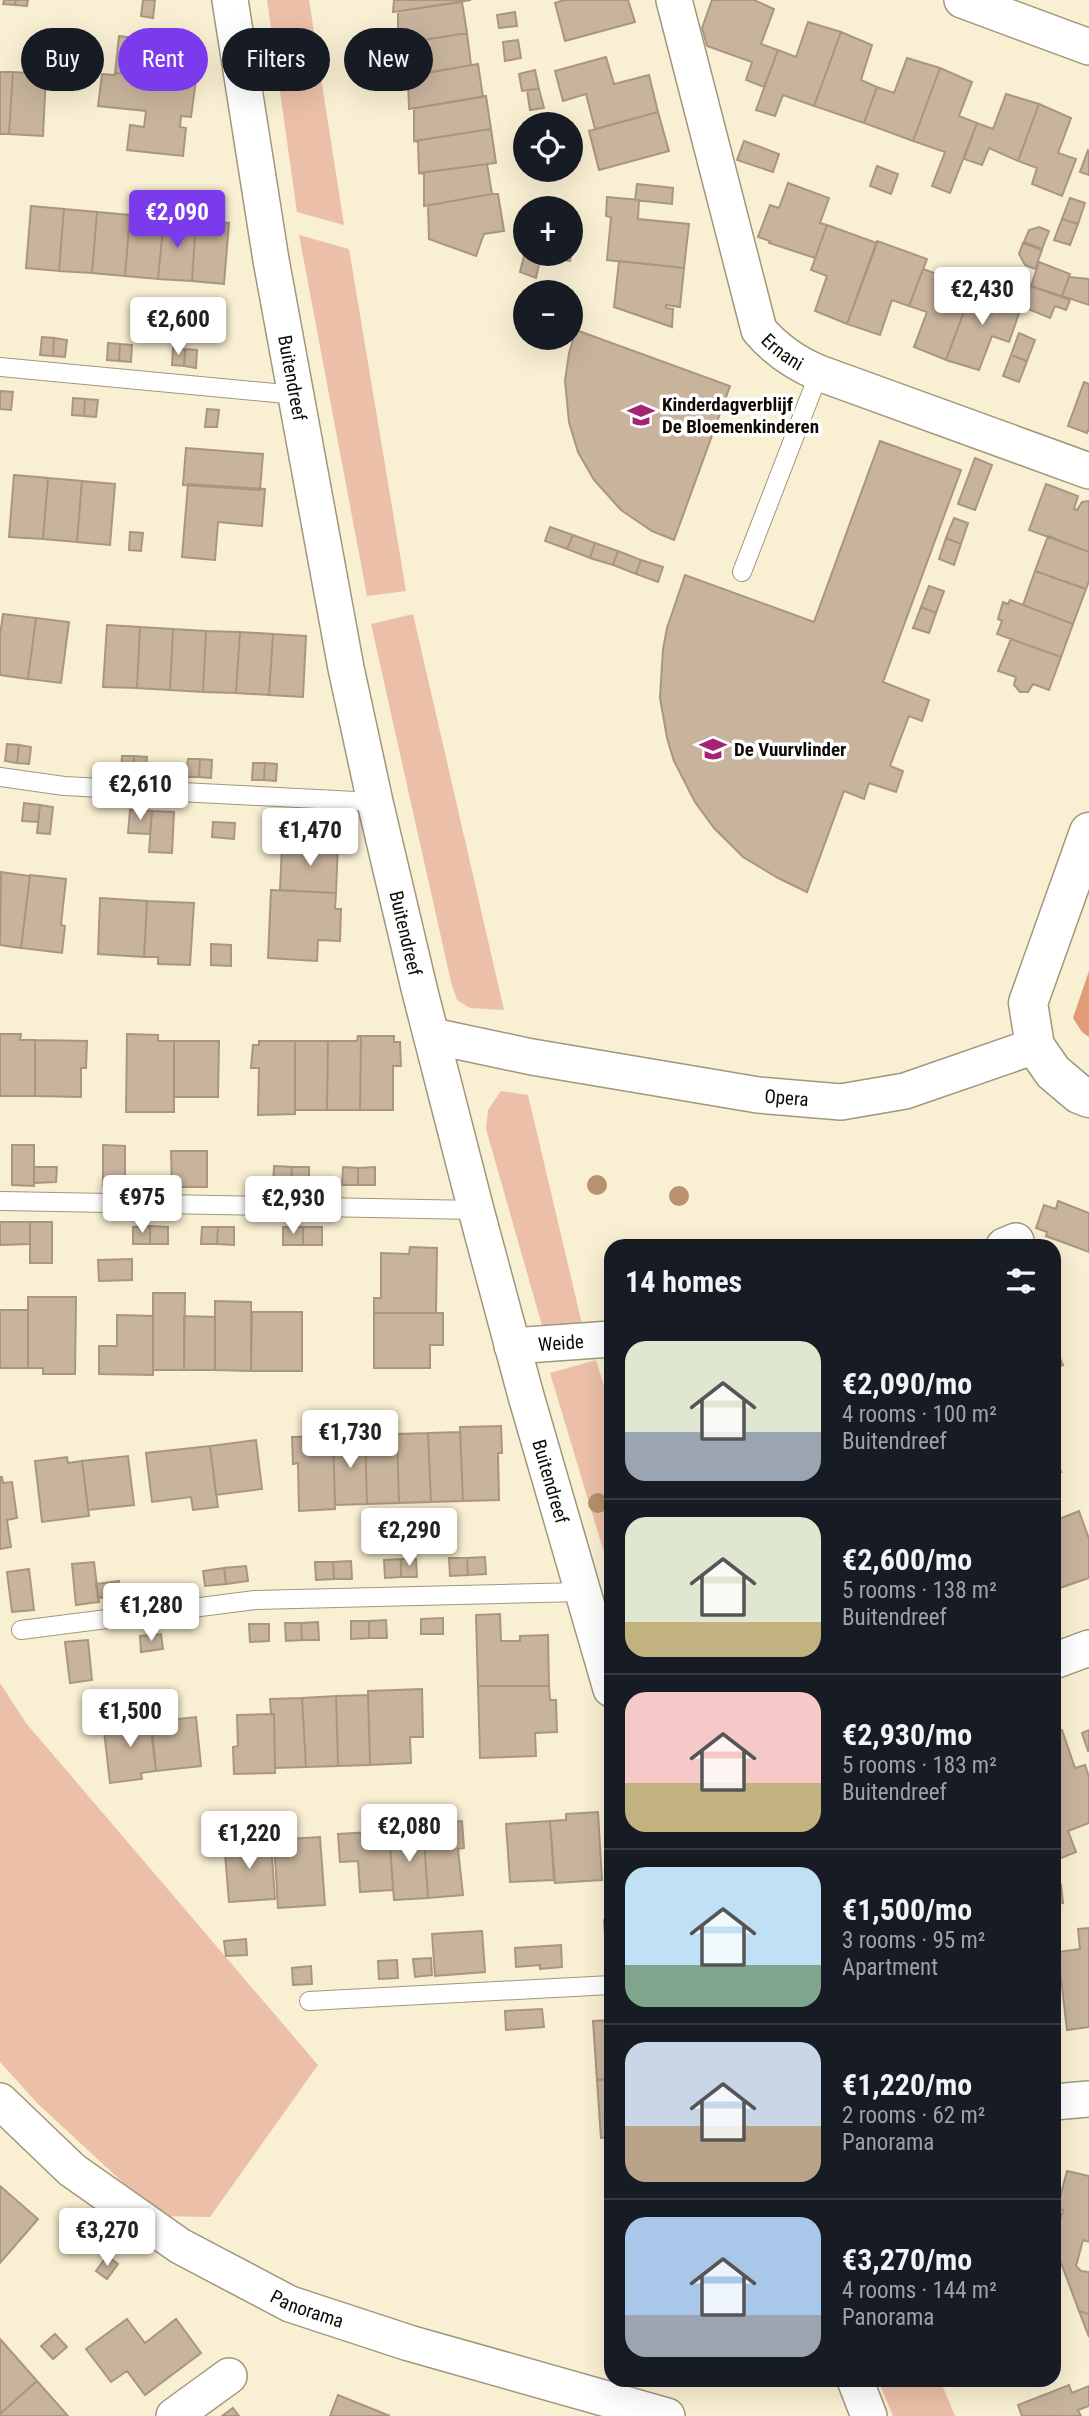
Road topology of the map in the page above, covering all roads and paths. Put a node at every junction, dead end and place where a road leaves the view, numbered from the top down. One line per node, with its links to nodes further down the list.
1 (230, 0): 7 (street, Buitendreef)
2 (674, 0): 6 (street, Ernani)
3 (962, 0): 4 (street)
4 (1089, 47)
5 (0, 368): 7 (lane)
6 (819, 373): 8 (street, Ernani); 9 (lane)
7 (296, 395): 11 (street, Buitendreef)
8 (1089, 471)
9 (742, 572)
10 (0, 778): 11 (lane)
11 (376, 802): 13 (street, Buitendreef)
12 (1089, 832): 14 (street)
13 (433, 1037): 14 (street, Opera); 17 (street, Buitendreef)
14 (1035, 1046): 15 (street)
15 (1089, 1098)
16 (2, 1201): 17 (lane)
17 (476, 1210): 19 (street, Buitendreef)
18 (604, 1339): 19 (street, Weide)
19 (512, 1346): 20 (street, Buitendreef)
20 (582, 1592): 21 (lane); 24 (street, Buitendreef)
21 (21, 1630)
22 (1089, 1648): 23 (street)
23 (1061, 1658)
24 (604, 1666)
25 (604, 1985): 26 (lane)
26 (309, 2001)
27 (1089, 2099): 29 (street)
28 (0, 2101): 33 (street, Panorama)
29 (1061, 2101)
30 (229, 2376): 32 (street)
31 (858, 2387): 34 (street)
32 (174, 2416)
33 (667, 2416)
34 (869, 2416)

